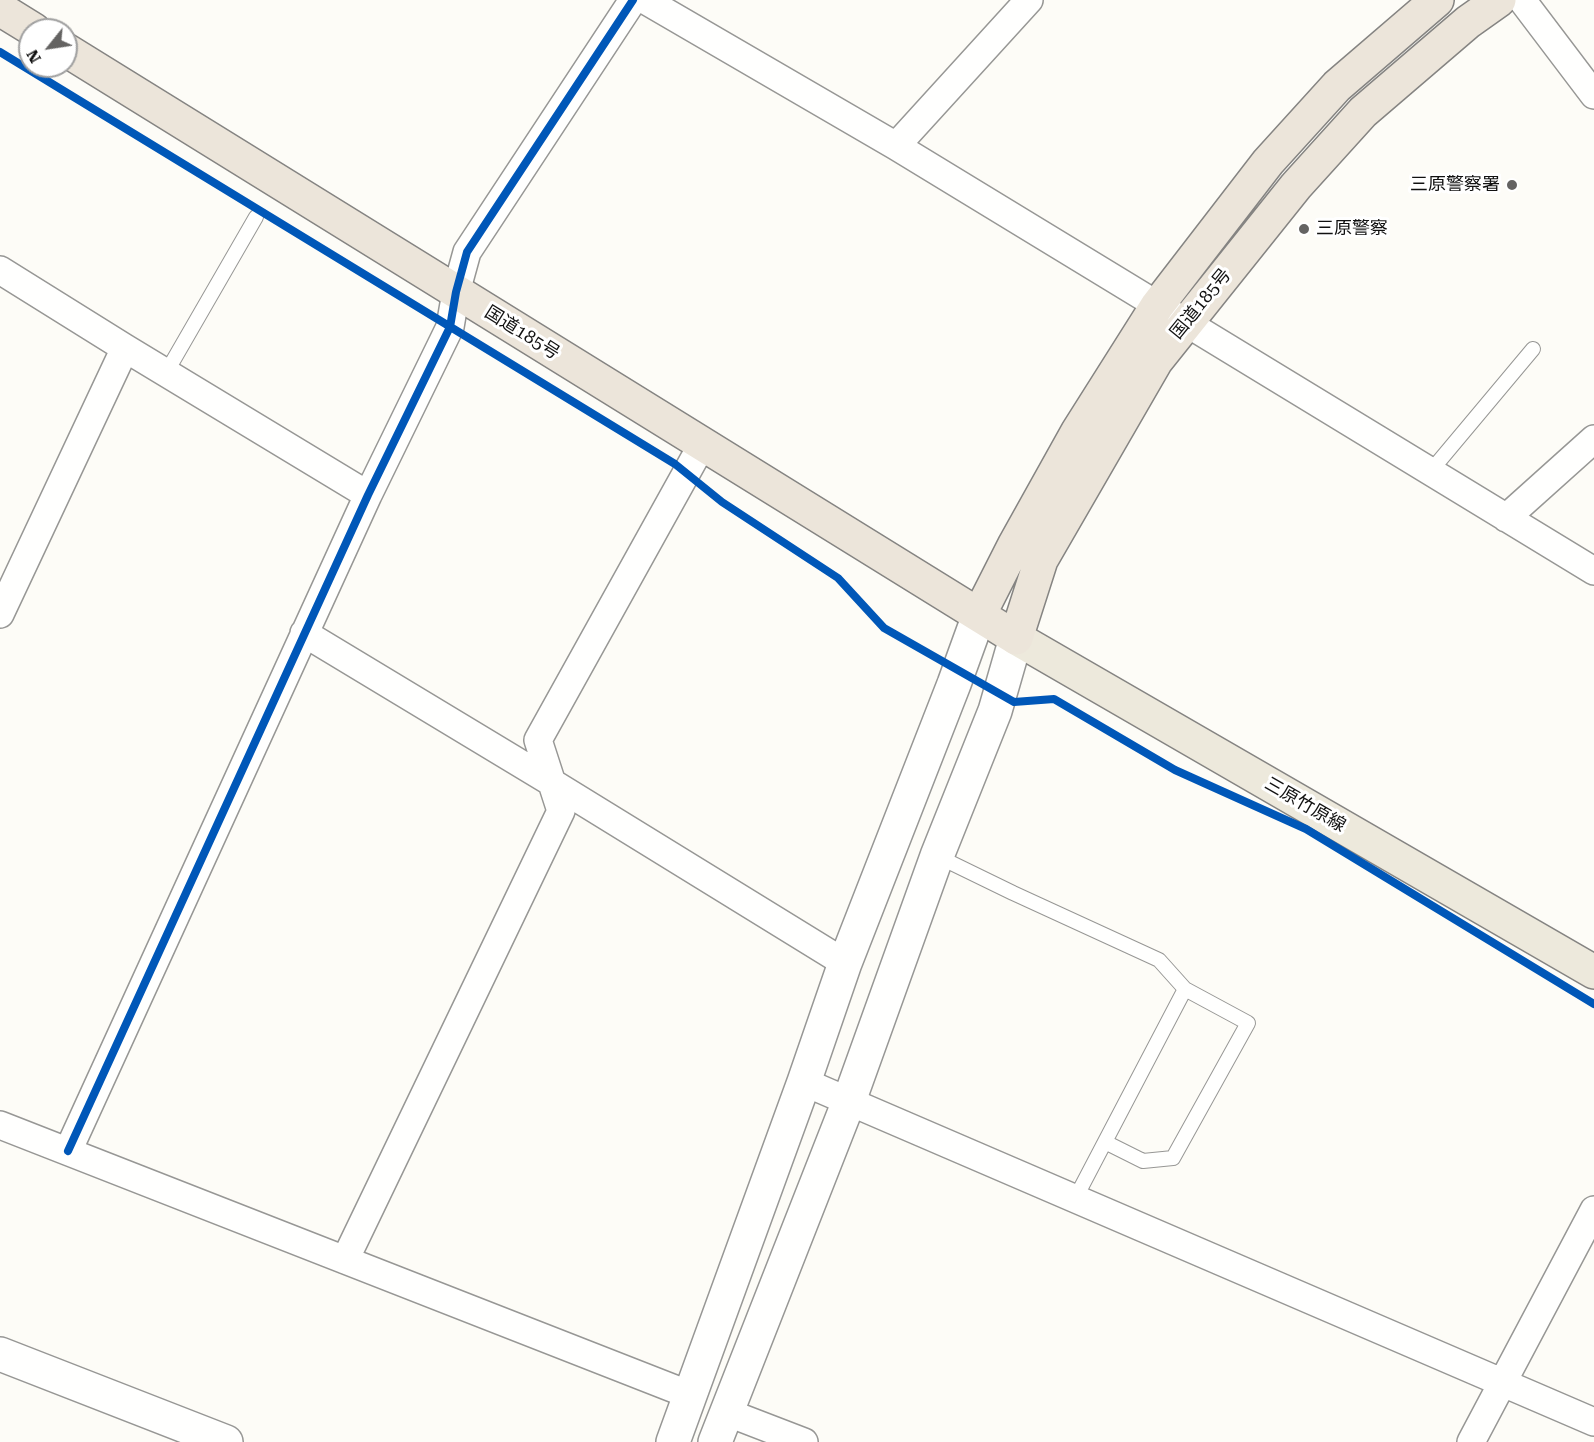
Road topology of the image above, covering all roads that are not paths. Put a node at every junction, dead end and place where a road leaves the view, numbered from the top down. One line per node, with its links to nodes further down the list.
1 (633, 0): 14 (street)
2 (645, 0): 11 (street)
3 (1029, 0): 11 (street)
4 (1437, 0): 15 (highway, 国道185号)
5 (1499, 0): 16 (highway, 国道185号)
6 (1522, 0): 10 (street)
7 (0, 9): 8 (highway)
8 (18, 20)
9 (78, 57): 14 (highway, 国道185号)
10 (1594, 95)
11 (896, 146): 15 (street)
12 (256, 217): 19 (lane)
13 (0, 270): 17 (street)
14 (456, 292): 21 (highway, 国道185号); 23 (street)
15 (1157, 306): 16 (street); 27 (highway, 国道185号)
16 (1186, 323): 22 (street); 29 (highway, 国道185号)
17 (125, 348): 19 (street); 26 (street)
18 (1533, 349): 22 (lane)
19 (166, 373): 23 (street)
20 (1594, 439): 24 (street)
21 (703, 443): 27 (highway, 国道185号); 30 (street)
22 (1430, 472): 24 (street)
23 (368, 495): 28 (street)
24 (1506, 518): 25 (street)
25 (1594, 571)
26 (0, 614)
27 (979, 615): 29 (highway, 国道185号); 32 (street)
28 (304, 633): 30 (street); 39 (street)
29 (1016, 638): 31 (street); 33 (main road, 三原竹原線)
30 (551, 782): 32 (street); 42 (street)
31 (937, 856): 34 (lane); 36 (street)
32 (845, 963): 35 (street)
33 (1594, 972)
34 (1185, 989): 38 (lane); 38 (lane)
35 (804, 1082): 36 (street); 45 (street)
36 (849, 1101): 40 (street); 46 (street)
37 (0, 1125): 39 (street)
38 (1105, 1142): 40 (lane)
39 (68, 1151): 42 (street)
40 (1075, 1199): 44 (street)
41 (1594, 1210): 44 (street)
42 (345, 1260): 45 (street)
43 (0, 1354): 48 (street)
44 (1503, 1383): 47 (street); 52 (street)
45 (690, 1395): 49 (street)
46 (726, 1412): 50 (street); 51 (street)
47 (1594, 1422)
48 (226, 1442)
49 (673, 1442)
50 (715, 1442)
51 (804, 1442)
52 (1471, 1442)

